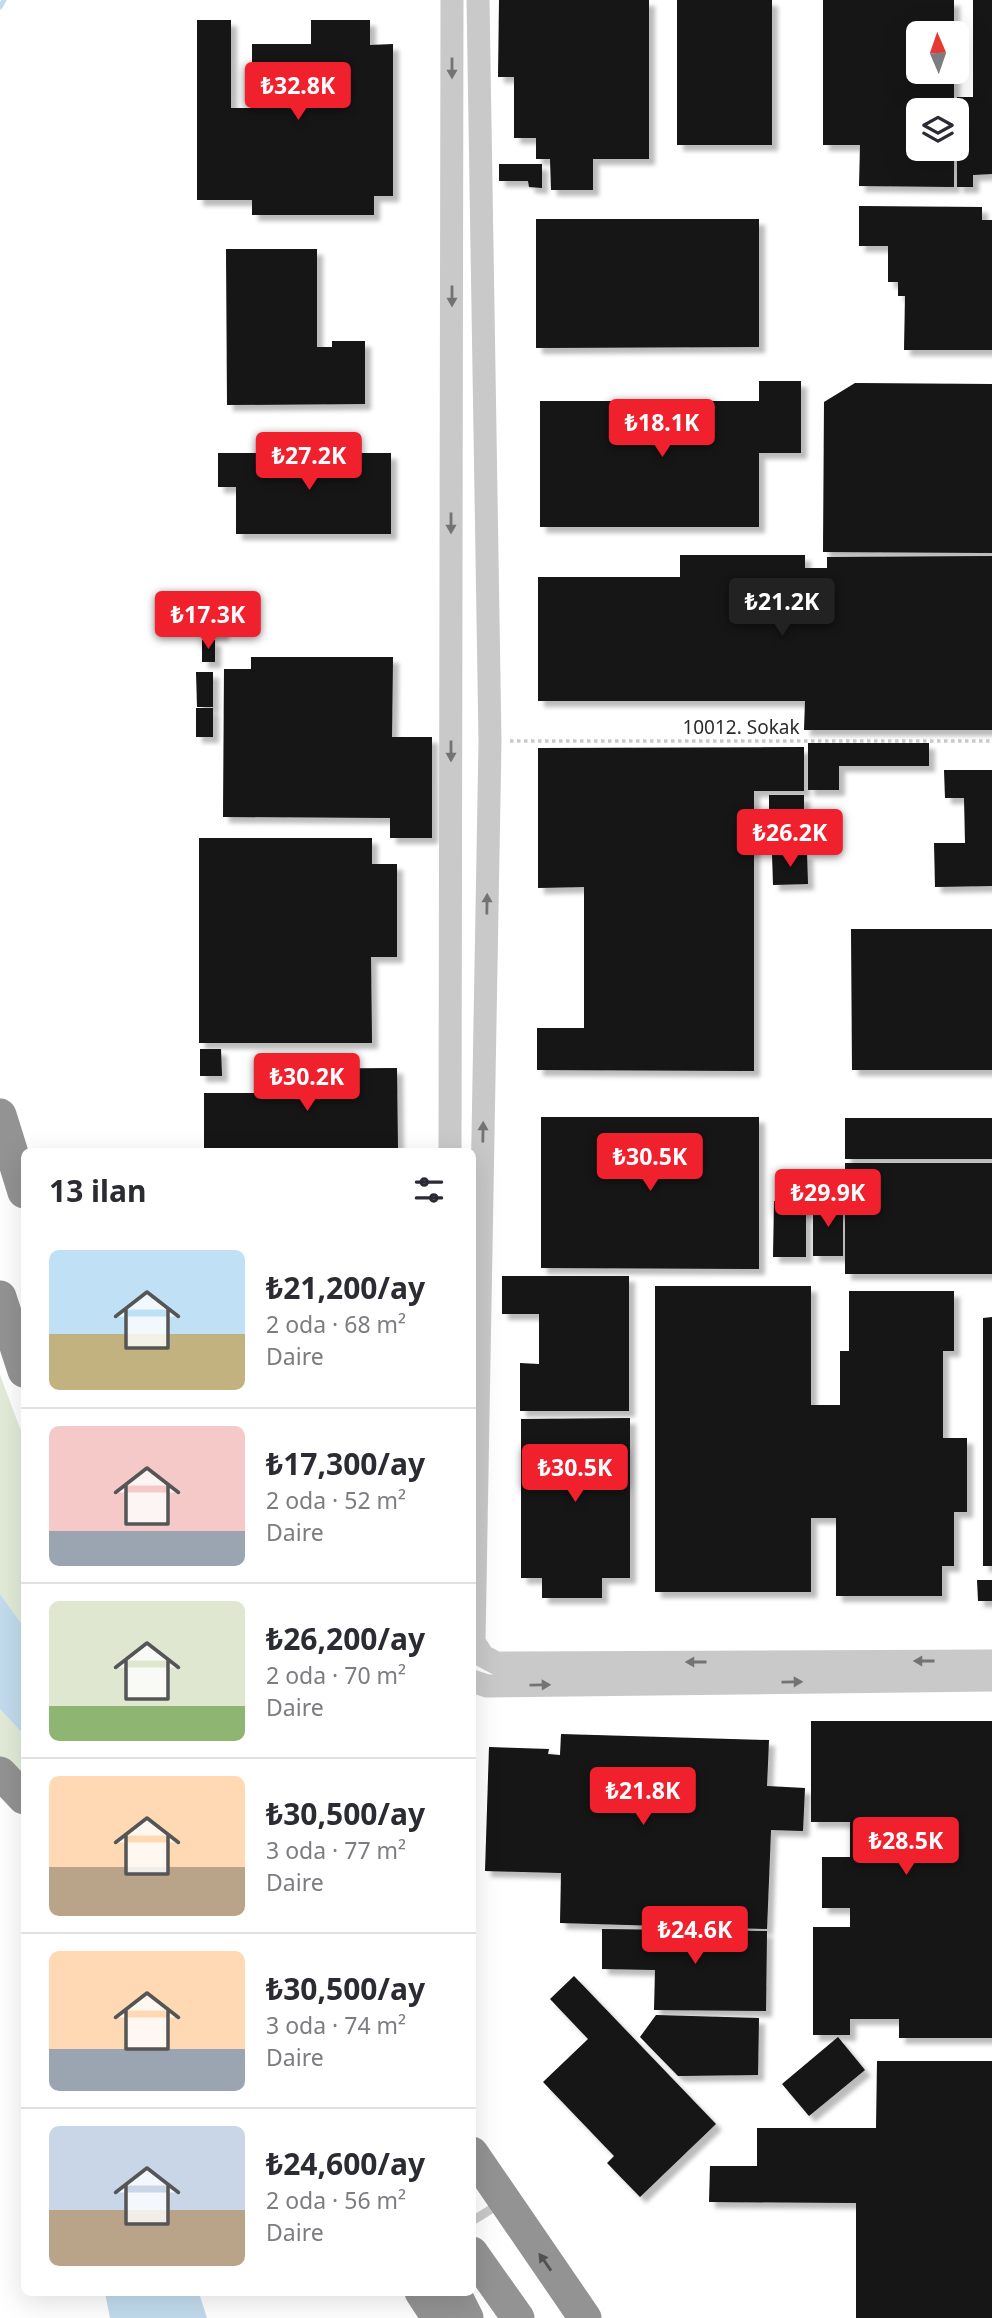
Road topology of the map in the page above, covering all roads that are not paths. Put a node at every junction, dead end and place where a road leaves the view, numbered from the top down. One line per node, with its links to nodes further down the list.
1 (452, 0): 4 (street, one-way to 4)
2 (478, 0): 8 (street, one-way to 2)
3 (0, 1115): 5 (highway)
4 (450, 1148)
5 (21, 1182)
6 (0, 1297): 7 (highway)
7 (21, 1362)
8 (476, 1529)
9 (478, 1660): 10 (street, one-way to 9)
10 (992, 1661)
11 (992, 1680): 12 (street, one-way to 11)
12 (476, 1682)
13 (0, 1773): 14 (highway)
14 (21, 1795)
15 (476, 2159): 16 (highway)
16 (503, 2202): 17 (lane); 24 (highway, one-way to 16)
17 (476, 2219)
18 (476, 2259): 23 (highway)
19 (424, 2296): 21 (highway)
20 (456, 2296): 22 (highway)
21 (438, 2318)
22 (467, 2318)
23 (518, 2318)
24 (585, 2318)

